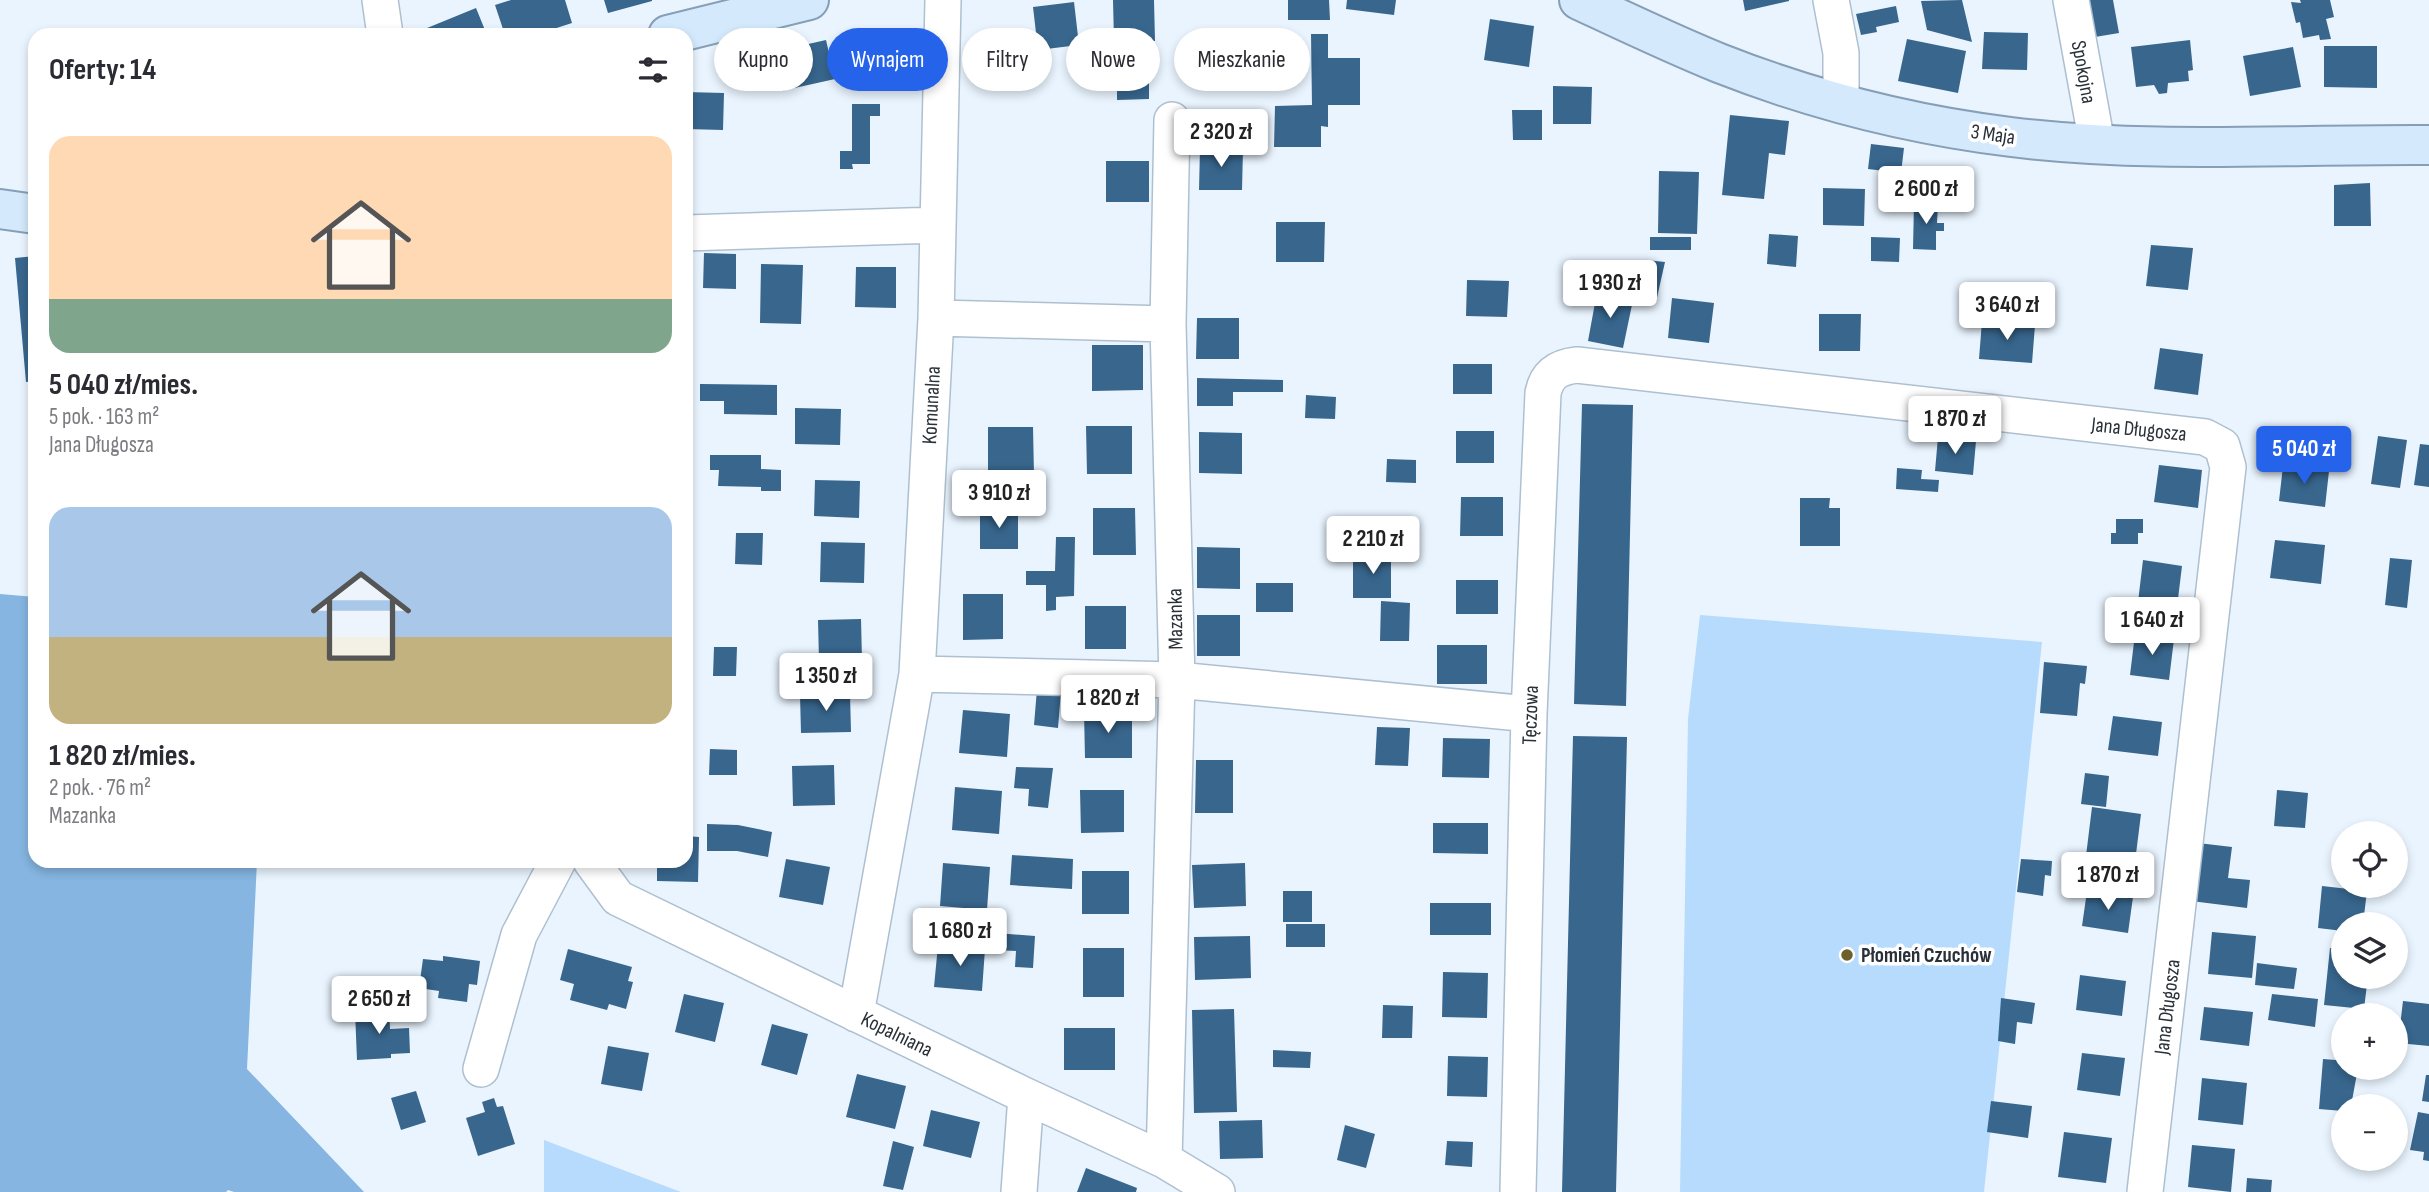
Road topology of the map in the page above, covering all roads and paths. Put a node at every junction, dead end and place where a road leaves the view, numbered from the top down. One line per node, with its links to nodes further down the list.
1 (380, 0): 7 (street)
2 (809, 0): 8 (main road)
3 (943, 0): 15 (street, Komunalna)
4 (1579, 0): 9 (main road, 3 Maja)
5 (1831, 0): 9 (street)
6 (2071, 0): 11 (street, Spokojna)
7 (384, 28)
8 (693, 29)
9 (1841, 103): 11 (main road, 3 Maja)
10 (1172, 120): 18 (street, Mazanka)
11 (2094, 144): 12 (main road, 3 Maja)
12 (2429, 145)
13 (0, 209): 14 (main road)
14 (28, 213)
15 (938, 225): 16 (street); 17 (street, Komunalna)
16 (693, 233)
17 (936, 318): 18 (street); 20 (street, Komunalna)
18 (1168, 324): 21 (street, Mazanka)
19 (1683, 377): 22 (street, Tęczowa); 32 (street, Jana Długosza)
20 (917, 674): 21 (street); 25 (street, Komunalna)
21 (1177, 680): 22 (street); 28 (street, Mazanka)
22 (1529, 714): 31 (street, Tęczowa)
23 (554, 868): 26 (street)
24 (596, 868): 25 (street, Kopalniana)
25 (856, 1014): 27 (street, Kopalniana)
26 (481, 1069)
27 (1026, 1096): 28 (street, Kopalniana); 29 (street)
28 (1164, 1160): 30 (street, Kopalniana)
29 (1020, 1192)
30 (1217, 1192)
31 (1518, 1192)
32 (2146, 1192)

